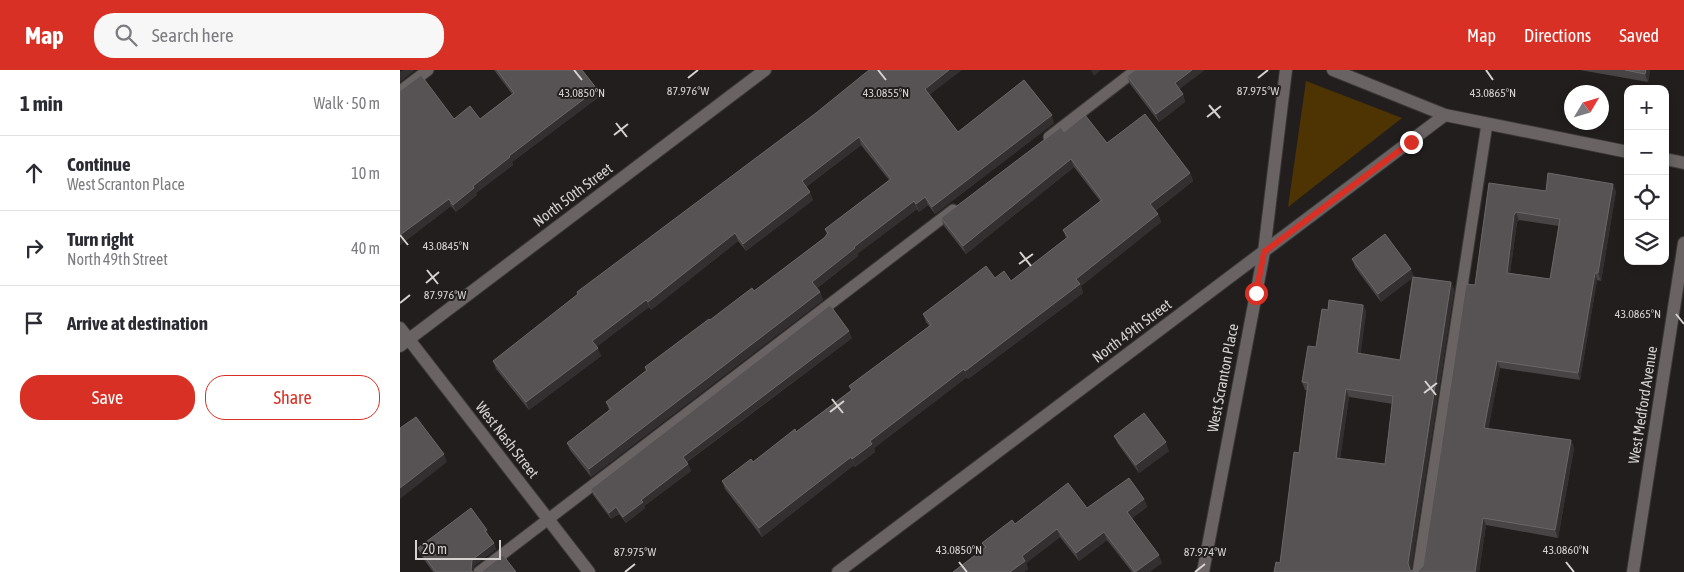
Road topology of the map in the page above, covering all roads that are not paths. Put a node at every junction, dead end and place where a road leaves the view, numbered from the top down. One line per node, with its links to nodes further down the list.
1 (428, 70): 6 (lane)
2 (765, 70): 17 (street, North 50th Street)
3 (1136, 70): 9 (lane)
4 (1286, 70): 15 (street, West Scranton Place)
5 (1333, 70): 7 (street)
6 (400, 91)
7 (1445, 116): 8 (street); 15 (street, North 49th Street)
8 (1487, 124): 10 (street); 23 (lane)
9 (1041, 143)
10 (1624, 151)
11 (1669, 160): 12 (street)
12 (1684, 163)
13 (962, 203): 18 (lane)
14 (1684, 243): 24 (street, West Medford Avenue)
15 (1264, 252): 21 (street, North 49th Street); 22 (street, West Scranton Place)
16 (400, 328): 17 (street, West Nash Street)
17 (404, 343): 18 (street, West Nash Street)
18 (548, 520): 19 (lane); 20 (street, West Nash Street)
19 (479, 572)
20 (589, 572)
21 (838, 572)
22 (1203, 572)
23 (1418, 572)
24 (1633, 572)

